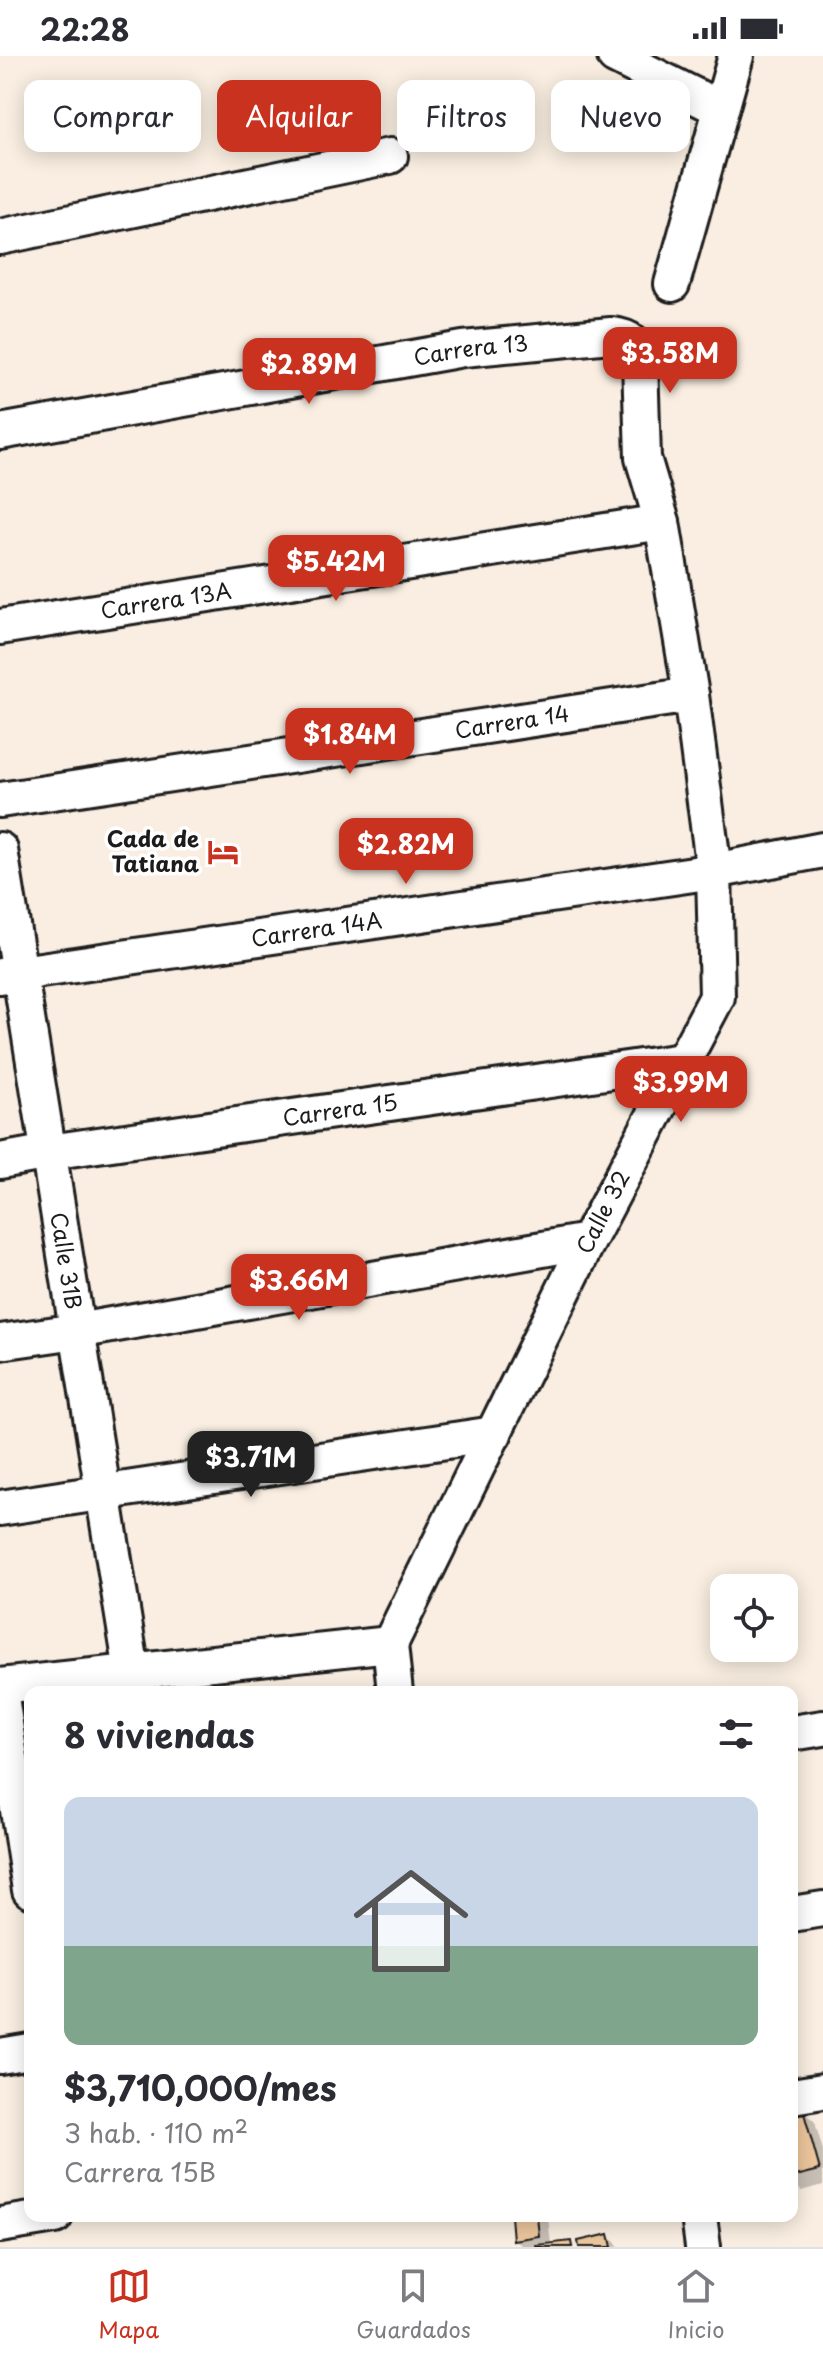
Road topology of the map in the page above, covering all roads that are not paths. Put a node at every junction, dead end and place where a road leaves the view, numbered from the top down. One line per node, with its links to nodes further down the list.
1 (615, 56): 3 (street)
2 (736, 56): 3 (street)
3 (721, 109): 6 (street)
4 (390, 156): 5 (street)
5 (0, 237)
6 (672, 284)
7 (611, 335): 8 (street, Carrera 13); 9 (street, Calle 32)
8 (0, 432)
9 (662, 522): 10 (street, Carrera 13A); 11 (street, Calle 32)
10 (0, 627)
11 (691, 695): 12 (street, Carrera 14); 15 (street, Calle 32)
12 (0, 800)
13 (0, 850): 16 (street, Calle 31B)
14 (823, 850): 15 (street, Carrera 14A)
15 (714, 871): 16 (street, Carrera 14A); 17 (street, Calle 32)
16 (10, 974): 18 (street, Calle 31B)
17 (682, 1061): 18 (street, Carrera 15); 20 (street, Calle 32)
18 (49, 1152): 19 (street, Carrera 15); 21 (street, Calle 31B)
19 (0, 1161)
20 (588, 1241): 21 (street); 23 (street, Calle 32)
21 (77, 1331): 22 (street); 24 (street, Calle 31B)
22 (0, 1342)
23 (494, 1434): 24 (street); 26 (street, Calle 32)
24 (103, 1491): 25 (street); 27 (street, Calle 31B)
25 (0, 1508)
26 (390, 1644): 27 (street); 28 (street)
27 (132, 1672): 29 (street)
28 (394, 1686)
29 (0, 1688): 32 (street)
30 (823, 1728): 31 (street)
31 (798, 1732)
32 (19, 1879)
33 (823, 1909): 34 (street)
34 (798, 1913)
35 (24, 2052): 36 (street)
36 (0, 2056)
37 (823, 2091): 38 (street)
38 (798, 2095)
39 (24, 2221): 41 (street)
40 (700, 2222): 42 (street)
41 (0, 2225)
42 (703, 2247)

